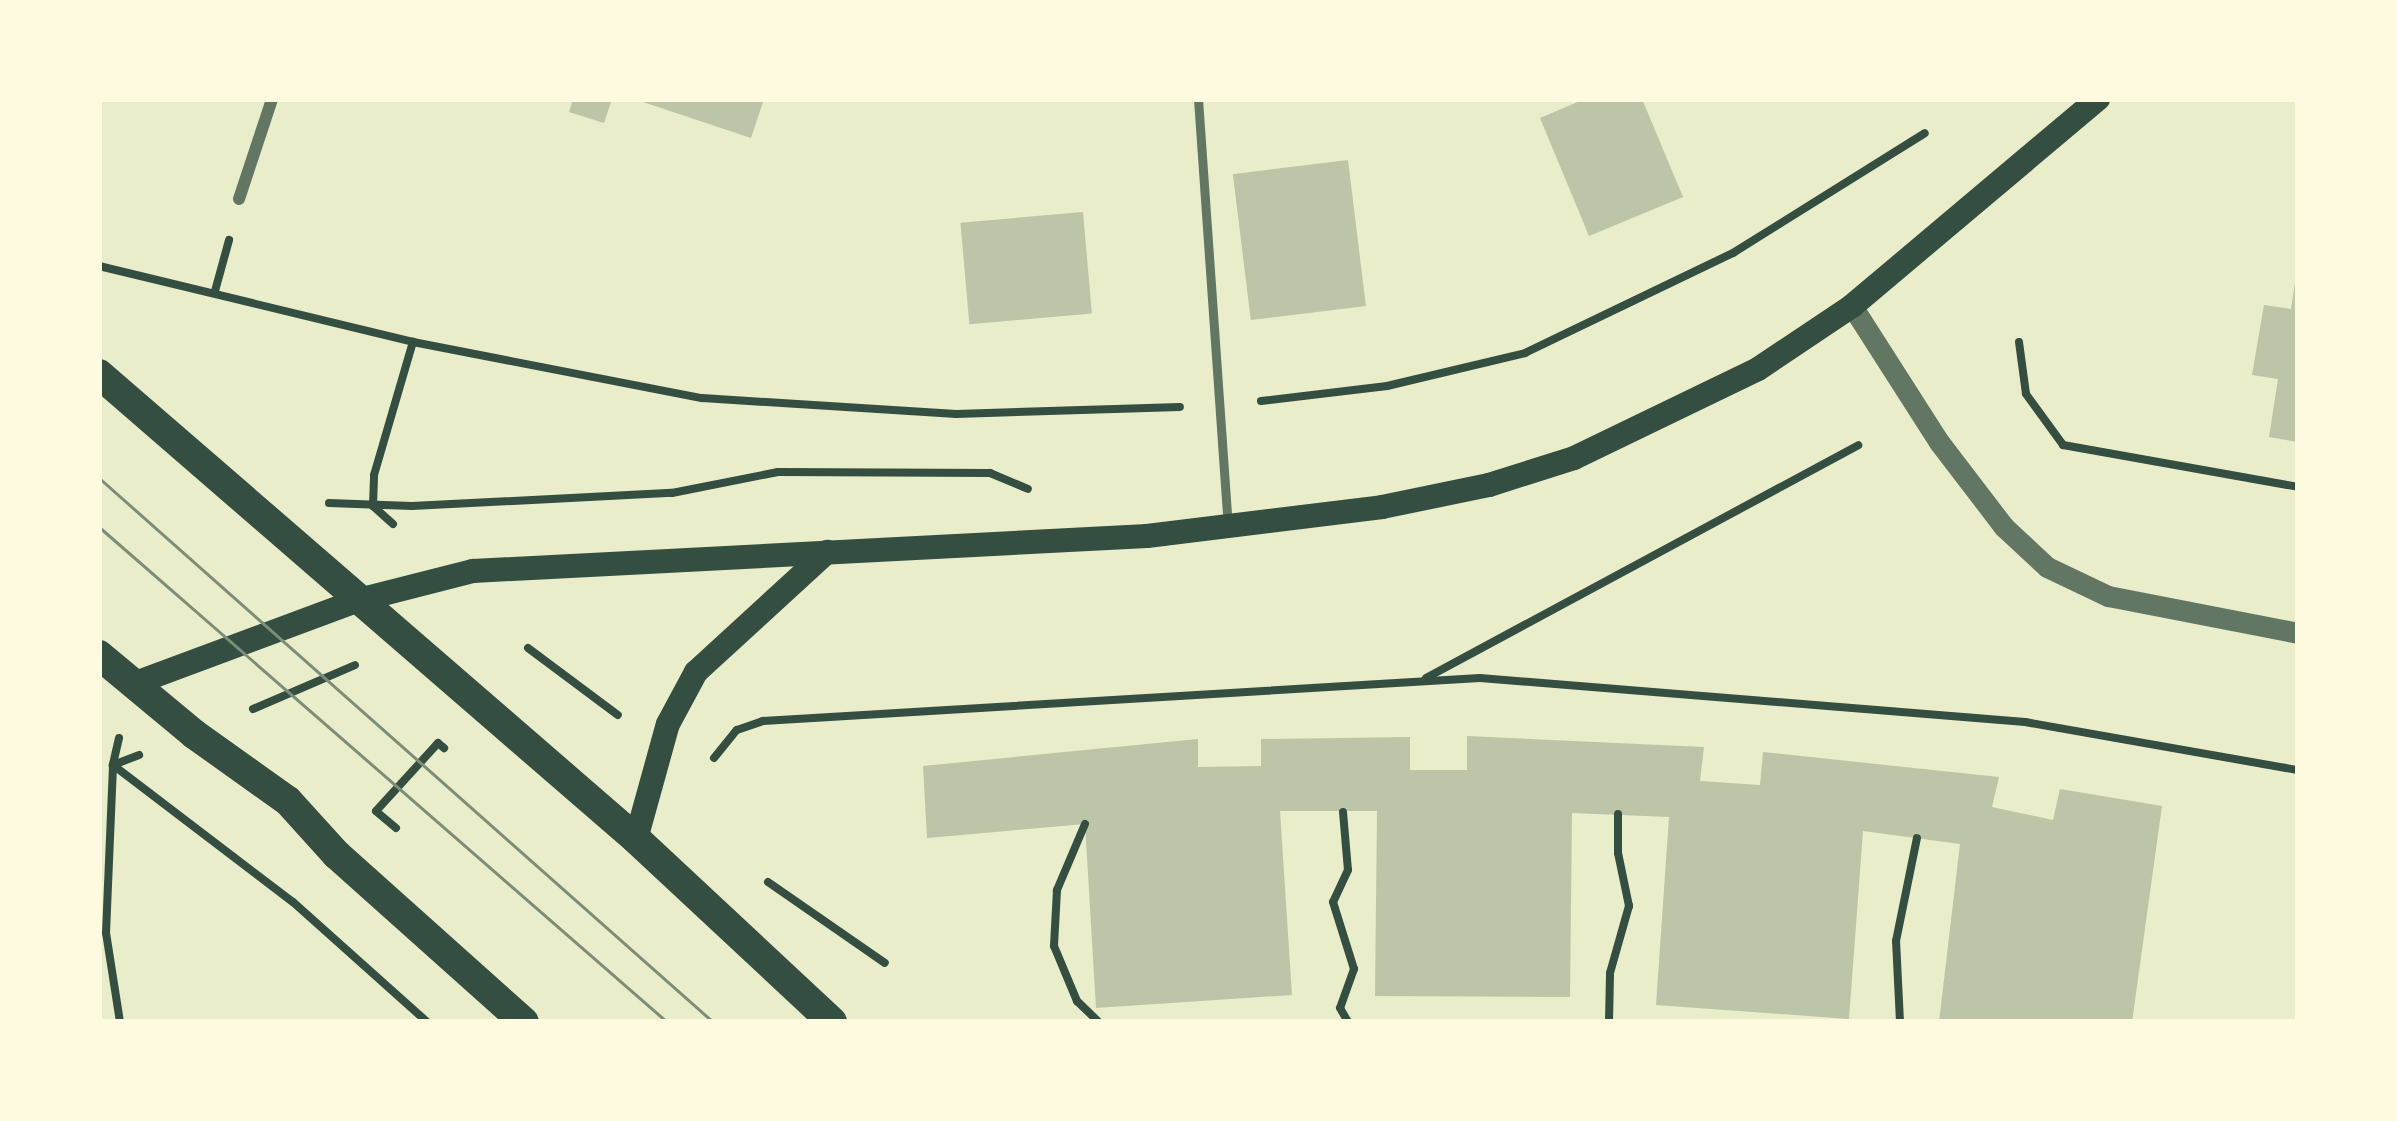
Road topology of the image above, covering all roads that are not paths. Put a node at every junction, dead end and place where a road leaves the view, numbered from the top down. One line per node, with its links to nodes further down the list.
1 (272, 99): 4 (street)
2 (1198, 99): 7 (lane)
3 (2098, 99): 5 (main road)
4 (239, 199)
5 (1852, 306): 7 (main road); 10 (street)
6 (99, 374): 9 (main road)
7 (1228, 529): 8 (main road)
8 (827, 552): 9 (main road); 13 (main road)
9 (359, 600): 12 (main road); 13 (main road)
10 (2298, 633)
11 (99, 655): 12 (main road)
12 (133, 684): 14 (main road)
13 (636, 839): 15 (main road)
14 (524, 1022)
15 (832, 1022)

